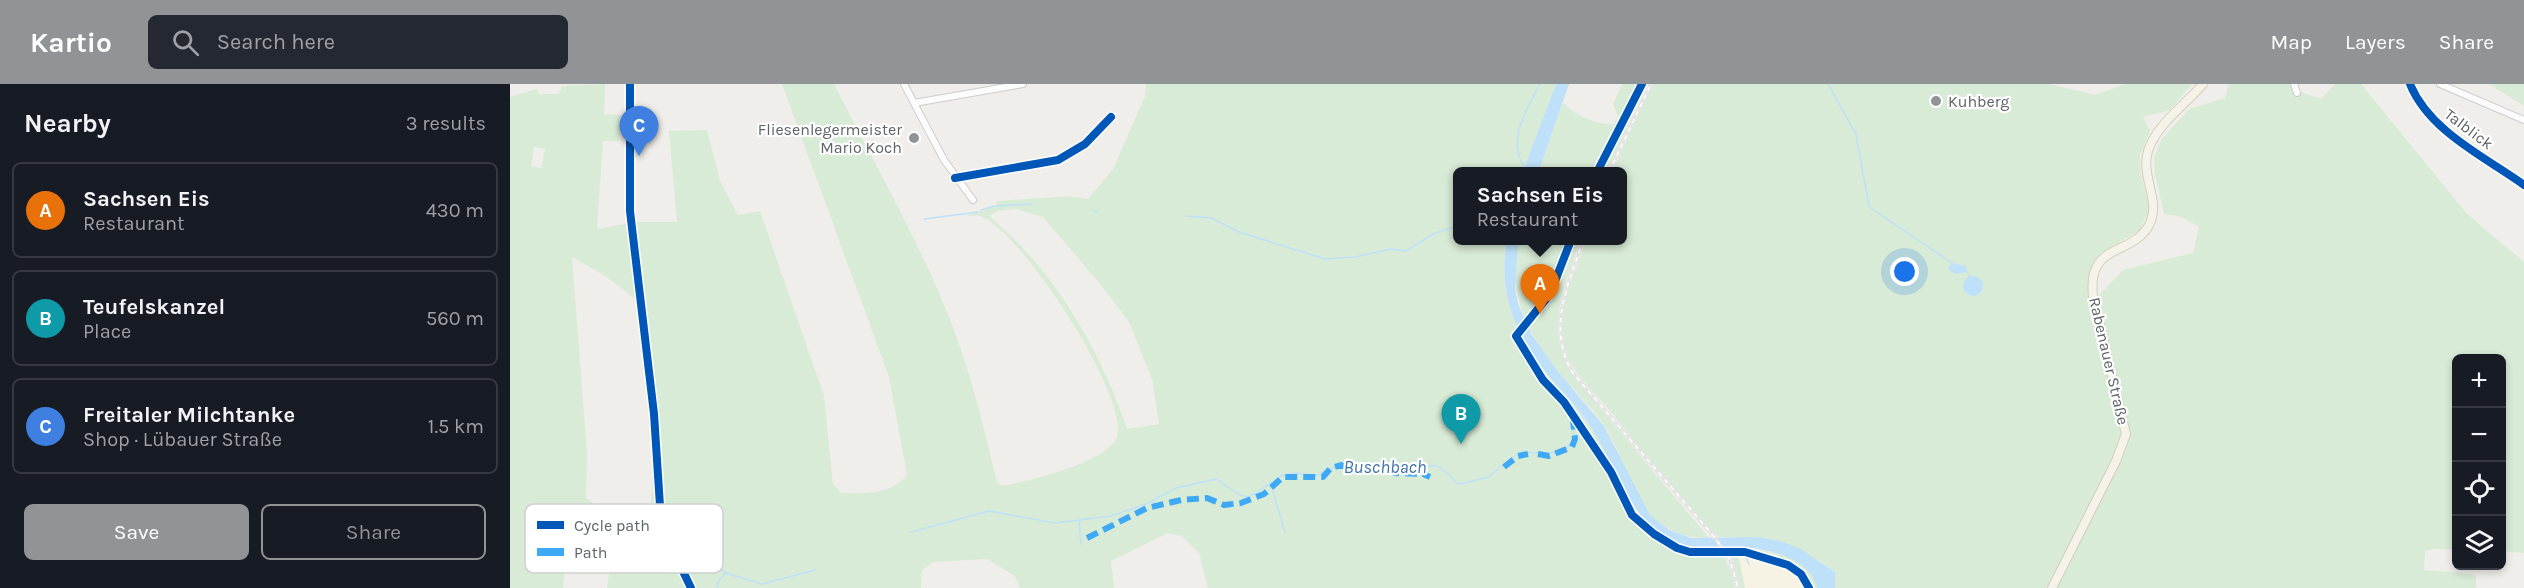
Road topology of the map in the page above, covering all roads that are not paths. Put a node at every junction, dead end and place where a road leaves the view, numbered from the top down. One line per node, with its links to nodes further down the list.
1 (630, 84): 18 (street)
2 (904, 84): 11 (street)
3 (1023, 84): 9 (street)
4 (1642, 84): 13 (street)
5 (2203, 84): 21 (main road, Rabenauer Straße)
6 (2294, 84): 10 (street)
7 (2410, 84): 16 (street, Talblick)
8 (2440, 84): 14 (street)
9 (999, 86): 11 (street)
10 (2297, 93)
11 (914, 103): 15 (street)
12 (1111, 117): 15 (street)
13 (1625, 119)
14 (2524, 120)
15 (955, 178): 17 (street)
16 (2524, 185)
17 (973, 200)
18 (660, 504)
19 (684, 573): 20 (street)
20 (691, 588)
21 (2052, 588)

